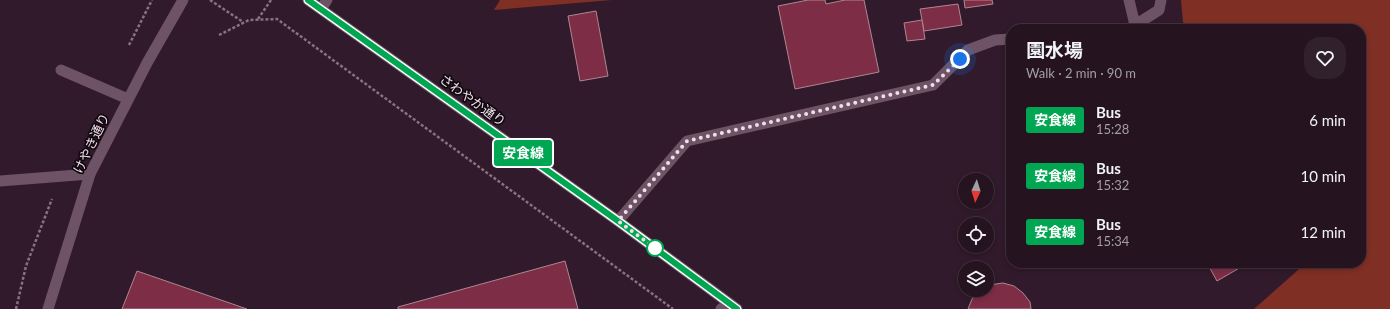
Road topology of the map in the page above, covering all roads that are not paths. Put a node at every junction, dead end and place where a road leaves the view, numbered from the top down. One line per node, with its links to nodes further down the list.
1 (182, 0): 10 (street, けやき通り)
2 (308, 0): 5 (street, さわやか通り)
3 (1129, 0): 6 (street)
4 (1161, 0): 7 (street)
5 (324, 4): 13 (street, さわやか通り)
6 (1132, 24)
7 (1137, 24)
8 (1006, 39): 13 (street)
9 (61, 70): 10 (street)
10 (128, 99): 11 (street, けやき通り)
11 (90, 174): 12 (street); 15 (street, けやき通り)
12 (0, 181)
13 (618, 221): 14 (street, さわやか通り)
14 (729, 307)
15 (48, 309)

